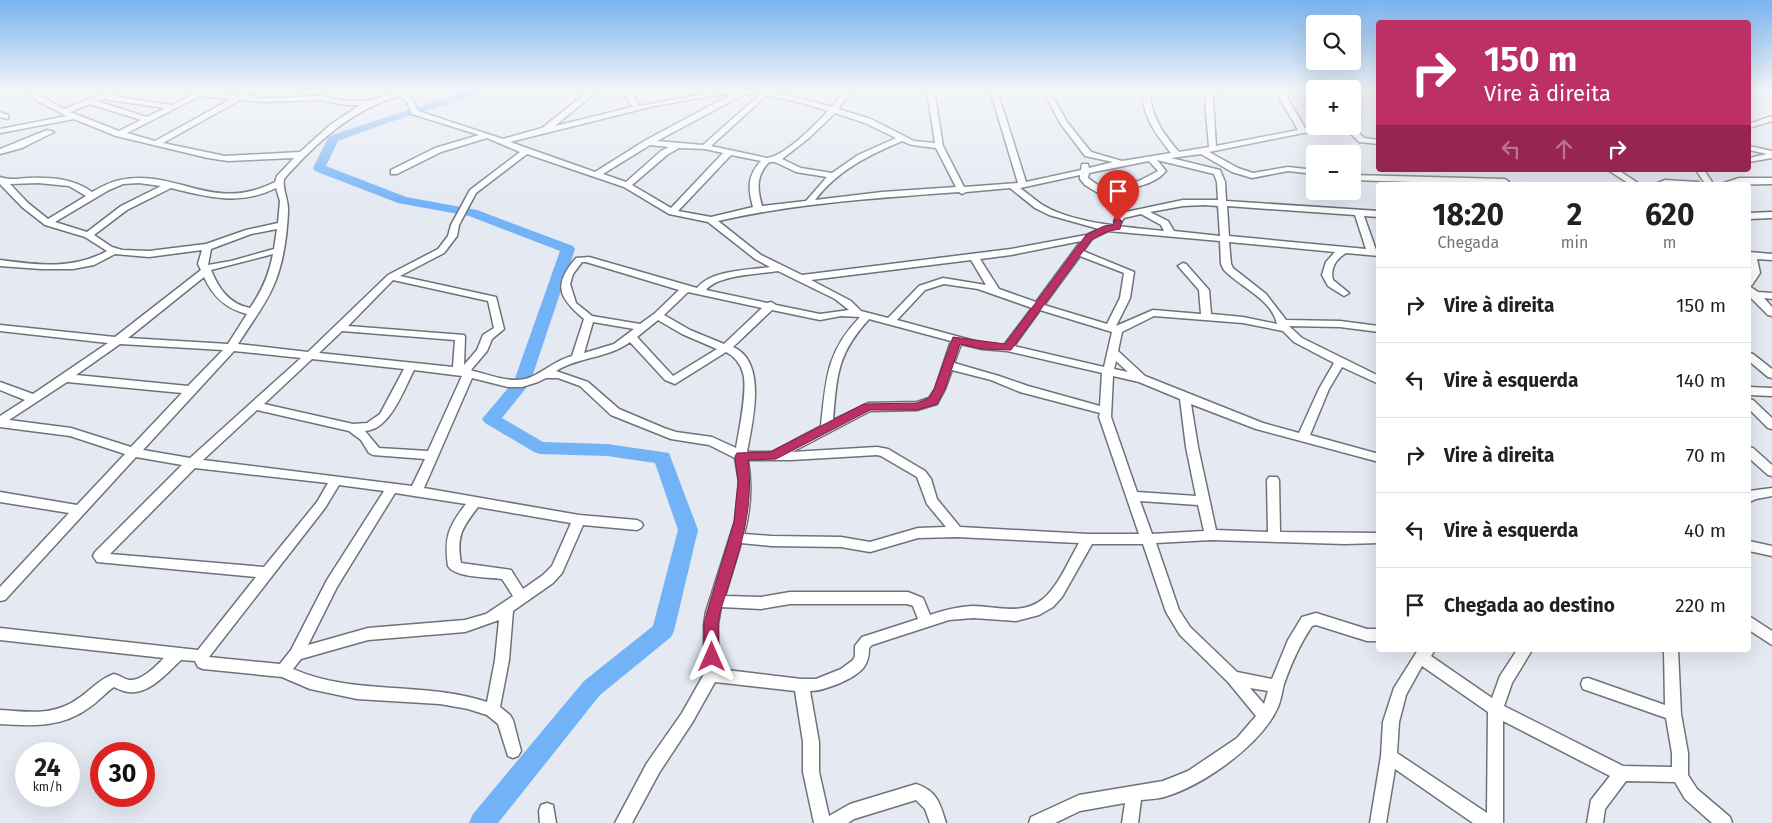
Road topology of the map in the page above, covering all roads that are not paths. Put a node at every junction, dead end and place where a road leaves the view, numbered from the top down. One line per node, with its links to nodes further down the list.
1 (13, 128): 19 (street)
2 (106, 128): 23 (street)
3 (131, 128): 23 (street)
4 (184, 128): 30 (street)
5 (333, 128): 40 (street)
6 (466, 128): 24 (street)
7 (553, 128): 18 (street)
8 (673, 128): 28 (street)
9 (725, 128): 32 (street)
10 (812, 128): 45 (street)
11 (884, 128): 26 (street)
12 (936, 128): 33 (street)
13 (1005, 128): 69 (street)
14 (1068, 128): 41 (street)
15 (1156, 128): 42 (street)
16 (1210, 128): 34 (street)
17 (1301, 128): 20 (street)
18 (545, 130): 27 (street)
19 (0, 131)
20 (1303, 131): 21 (street); 34 (street)
21 (1306, 131)
22 (50, 132): 38 (street)
23 (119, 134): 30 (street)
24 (487, 135): 27 (street); 51 (street)
25 (1356, 135): 29 (street)
26 (901, 139): 33 (street); 56 (street)
27 (504, 141): 36 (street)
28 (650, 142): 31 (street); 55 (street)
29 (1376, 142)
30 (156, 144): 40 (street)
31 (678, 146): 32 (street); 68 (street)
32 (705, 146): 39 (street)
33 (939, 146): 73 (street)
34 (1213, 149): 37 (street)
35 (1751, 149): 43 (street)
36 (526, 151): 55 (street); 109 (street)
37 (1202, 151): 42 (street); 50 (street)
38 (0, 152)
39 (729, 152): 47 (street); 78 (street)
40 (301, 154): 60 (street)
41 (1088, 154): 48 (street); 52 (street)
42 (1176, 154): 44 (street)
43 (1771, 154): 46 (street)
44 (1153, 157): 48 (street); 71 (street); 75 (street)
45 (776, 159): 47 (street); 56 (street)
46 (1753, 159): 49 (street)
47 (767, 160): 77 (street)
48 (1126, 162): 52 (street)
49 (1772, 167)
50 (1306, 171)
51 (394, 172)
52 (1084, 172): 69 (street); 71 (street)
53 (1444, 172): 58 (street)
54 (1615, 172): 63 (street)
55 (597, 174): 68 (street)
56 (831, 175): 76 (street)
57 (1361, 178): 61 (street)
58 (1459, 180): 61 (street); 62 (street)
59 (1746, 180): 64 (street); 65 (street); 72 (street)
60 (279, 182): 66 (street); 87 (street)
61 (1433, 182)
62 (1482, 182)
63 (1633, 182)
64 (1736, 182)
65 (1772, 182)
66 (170, 184): 74 (street); 91 (street)
67 (3, 185): 74 (street); 86 (street)
68 (627, 185): 78 (street)
69 (1022, 185): 70 (street)
70 (1012, 186): 73 (street); 88 (street)
71 (1097, 189): 82 (street)
72 (1772, 189)
73 (962, 191): 76 (street)
74 (93, 197): 86 (street)
75 (1221, 203): 79 (street); 80 (street); 93 (street)
76 (808, 204): 77 (street)
77 (758, 209): 85 (street)
78 (672, 212): 85 (street)
79 (1143, 212): 82 (street); 90 (street)
80 (1358, 212): 81 (street); 99 (street)
81 (1376, 214)
82 (1120, 216): 89 (street)
83 (1751, 216): 84 (street)
84 (1772, 216)
85 (711, 220): 101 (street)
86 (48, 223): 91 (street)
87 (282, 225): 94 (street); 95 (street)
88 (1107, 228): 89 (street); 92 (street)
89 (1117, 228): 90 (street)
90 (1170, 233): 93 (street)
91 (88, 235): 97 (street)
92 (1089, 237): 98 (street); 102 (street)
93 (1224, 239): 96 (street); 129 (street)
94 (207, 247): 97 (street); 107 (street)
95 (279, 250): 107 (street); 122 (street)
96 (1344, 250): 99 (street); 117 (street)
97 (114, 252): 104 (street)
98 (1078, 252): 121 (street); 133 (street)
99 (1375, 253)
100 (1751, 255): 103 (street); 111 (street)
101 (758, 257): 106 (street); 108 (street)
102 (974, 257): 110 (street); 116 (street)
103 (1772, 257)
104 (0, 263)
105 (1183, 266): 126 (street)
106 (779, 268): 108 (street); 110 (street)
107 (205, 269): 112 (street); 113 (street)
108 (740, 273): 115 (street)
109 (391, 276): 131 (street); 148 (street)
110 (801, 278): 124 (street)
111 (1751, 280)
112 (190, 284): 113 (street); 137 (street)
113 (214, 288): 122 (street)
114 (686, 289): 115 (street); 125 (street); 127 (street)
115 (700, 291): 120 (street)
116 (995, 291): 121 (street); 128 (street)
117 (1344, 293)
118 (1751, 293): 119 (street); 123 (street)
119 (1772, 296)
120 (771, 305): 124 (street); 139 (street)
121 (1037, 306): 133 (street); 140 (street)
122 (254, 312): 138 (street)
123 (1772, 313)
124 (862, 314): 128 (street); 166 (street)
125 (658, 316): 132 (street); 139 (street)
126 (1206, 317): 129 (street); 133 (street)
127 (589, 318): 132 (street); 143 (street)
128 (890, 322): 136 (street)
129 (1284, 326): 134 (street); 145 (street)
130 (0, 328): 137 (street)
131 (340, 328): 142 (street); 148 (street)
132 (644, 328): 135 (street)
133 (1114, 329): 141 (street)
134 (1376, 329)
135 (632, 338): 139 (street); 143 (street)
136 (956, 339): 140 (street); 146 (street)
137 (119, 341): 138 (street); 152 (street)
138 (231, 347): 142 (street); 156 (street)
139 (728, 347): 172 (street)
140 (1007, 348): 149 (street)
141 (1112, 352): 149 (street); 153 (street)
142 (308, 356): 147 (street); 161 (street)
143 (577, 358): 150 (street)
144 (1751, 358): 151 (street)
145 (1340, 362): 154 (street); 168 (street)
146 (948, 365): 163 (street); 166 (street)
147 (411, 366): 148 (street); 167 (street)
148 (462, 370): 150 (street); 171 (street)
149 (1108, 371): 153 (street); 163 (street)
150 (543, 374): 172 (street)
151 (1772, 375)
152 (66, 378): 156 (street); 160 (street)
153 (1142, 378): 159 (street)
154 (1376, 380)
155 (0, 386): 160 (street)
156 (191, 390): 169 (street)
157 (1751, 391): 158 (street)
158 (1772, 392)
159 (1185, 398): 168 (street); 186 (street)
160 (34, 399): 164 (street)
161 (254, 405): 167 (street); 175 (street)
162 (1751, 405): 165 (street)
163 (1105, 411): 182 (street)
164 (0, 422): 169 (street)
165 (1772, 425)
166 (827, 427): 173 (street)
167 (353, 428): 171 (street)
168 (1303, 437): 174 (street)
169 (133, 452): 175 (street); 187 (street)
170 (1751, 453): 176 (street)
171 (432, 455): 180 (street)
172 (741, 456): 173 (street); 193 (street)
173 (772, 456): 190 (street)
174 (1376, 457)
175 (192, 463): 177 (street); 199 (street)
176 (1772, 472)
177 (336, 480): 179 (street); 199 (street)
178 (1272, 480): 192 (street)
179 (392, 488): 180 (street); 213 (street)
180 (416, 491): 185 (street)
181 (1772, 492): 183 (street)
182 (1134, 496): 186 (street); 196 (street)
183 (1751, 496)
184 (0, 497): 187 (street)
185 (475, 501): 188 (street); 201 (street)
186 (1203, 501): 191 (street)
187 (78, 510): 200 (street)
188 (579, 520): 189 (street); 201 (street)
189 (636, 525)
190 (957, 532): 193 (street); 195 (street)
191 (1211, 535): 192 (street); 196 (street)
192 (1274, 537): 194 (street)
193 (737, 538): 202 (street)
194 (1376, 538)
195 (1088, 539): 196 (street); 204 (street)
196 (1148, 539): 217 (street)
197 (1751, 547): 198 (street)
198 (1771, 552)
199 (268, 572): 214 (street)
200 (2, 591)
201 (522, 598): 203 (street)
202 (718, 601): 204 (street); 216 (street)
203 (506, 609): 213 (street); 222 (street)
204 (926, 622): 219 (street)
205 (1751, 623): 208 (street)
206 (0, 634): 211 (street)
207 (1376, 634): 220 (street)
208 (1772, 639)
209 (1524, 652): 221 (street)
210 (1672, 652): 223 (street)
211 (179, 653): 214 (street); 225 (street)
212 (1424, 653): 221 (street); 227 (street)
213 (296, 654): 215 (street)
214 (201, 656): 215 (street)
215 (283, 671): 222 (street)
216 (711, 675): 219 (street); 231 (street)
217 (1234, 678): 220 (street); 224 (street)
218 (1588, 684): 223 (street)
219 (801, 685): 232 (street)
220 (1276, 686): 224 (street)
221 (1496, 709): 228 (street); 239 (street)
222 (492, 710): 226 (street)
223 (1673, 714): 229 (street)
224 (1265, 716): 230 (street)
225 (0, 717)
226 (512, 751)
227 (1389, 756): 237 (street); 238 (street)
228 (1622, 773): 229 (street); 240 (street)
229 (1680, 775): 241 (street)
230 (1134, 795): 235 (street); 236 (street)
231 (623, 823)
232 (822, 823)
233 (833, 823): 234 (street)
234 (938, 823)
235 (1037, 823)
236 (1130, 823)
237 (1378, 823)
238 (1486, 823)
239 (1495, 823)
240 (1596, 823)
241 (1724, 823)

